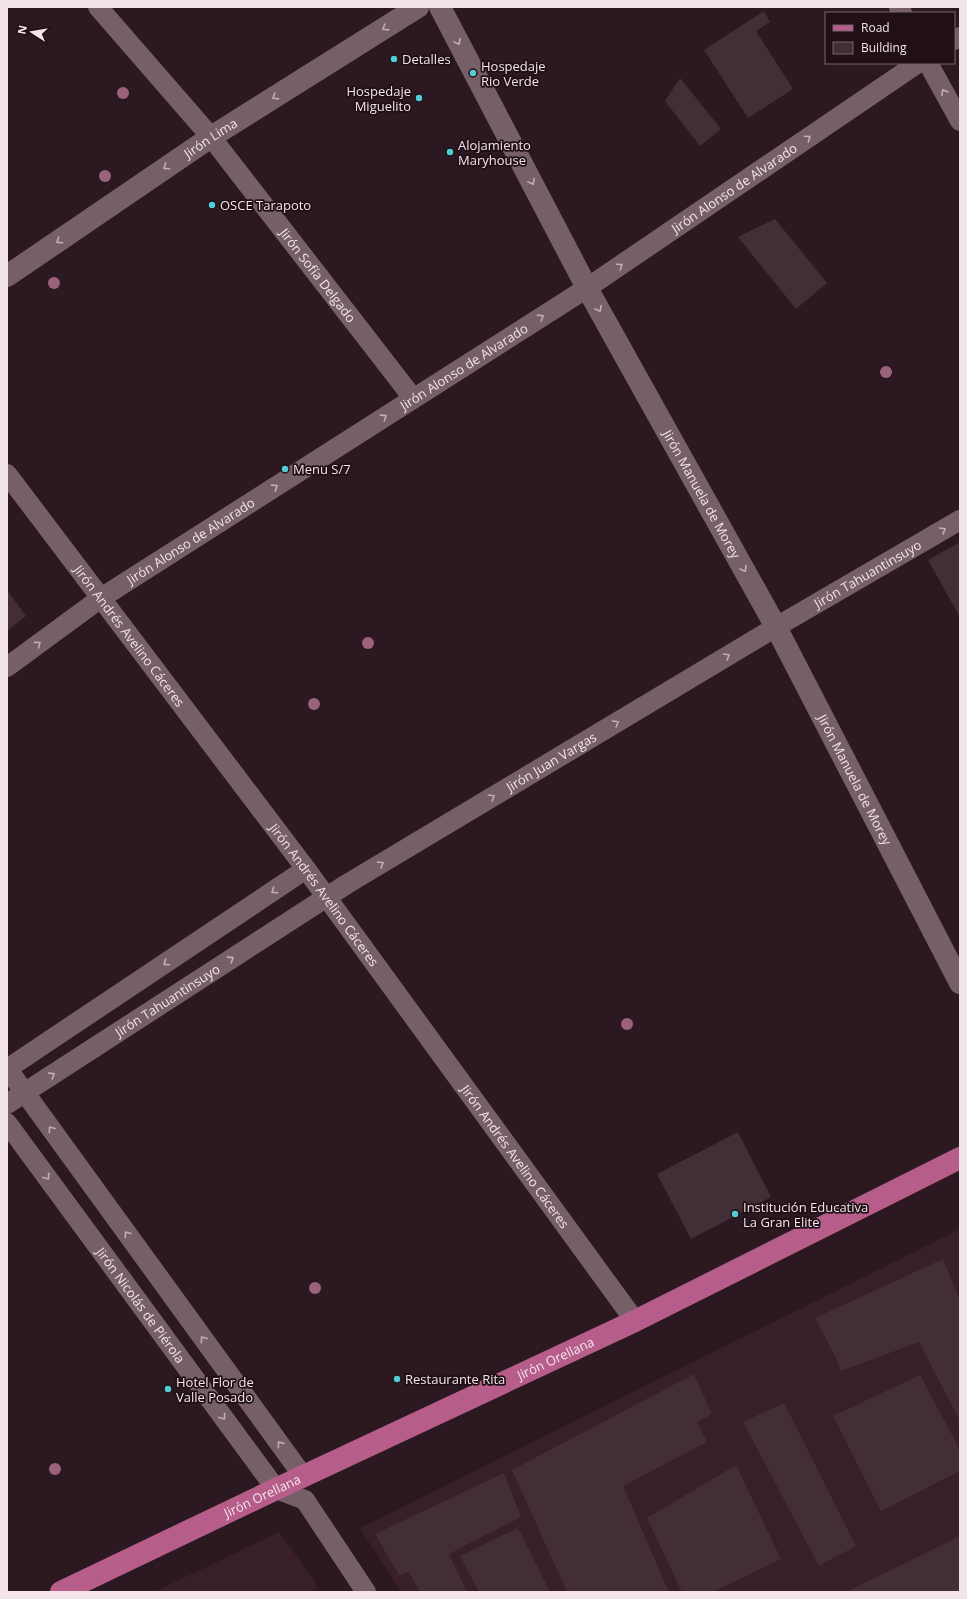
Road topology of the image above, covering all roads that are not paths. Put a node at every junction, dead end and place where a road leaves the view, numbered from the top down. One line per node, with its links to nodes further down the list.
1 (98, 7): 7 (street, Jirón Sofía Delgado)
2 (418, 7): 7 (street, Jirón Lima, one-way to 7)
3 (440, 7): 9 (street, Jirón Manuela de Morey, one-way to 9)
4 (917, 64): 9 (street, Jirón Alonso de Alvarado, one-way to 4)
5 (929, 64): 6 (street, one-way to 5)
6 (960, 121)
7 (211, 137): 8 (street, Jirón Lima, one-way to 8); 10 (street, Jirón Sofía Delgado)
8 (7, 276)
9 (587, 288): 10 (street, Jirón Alonso de Alvarado, one-way to 9); 14 (street, Jirón Manuela de Morey, one-way to 14)
10 (413, 398): 13 (street, Jirón Alonso de Alvarado, one-way to 10)
11 (7, 474): 13 (street, Jirón Andrés Avelino Cáceres)
12 (960, 520): 14 (street, Jirón Tahuantinsuyo, one-way to 12)
13 (101, 598): 15 (street, Jirón Alonso de Alvarado, one-way to 13); 16 (street, Jirón Andrés Avelino Cáceres)
14 (776, 627): 17 (street, Jirón Juan Vargas, one-way to 14); 18 (street, Jirón Manuela de Morey)
15 (7, 667)
16 (306, 869): 17 (street, Jirón Andrés Avelino Cáceres); 19 (street, one-way to 19)
17 (327, 898): 20 (street, Jirón Tahuantinsuyo, one-way to 17); 24 (street, Jirón Andrés Avelino Cáceres)
18 (960, 983)
19 (7, 1069): 20 (street)
20 (24, 1093): 21 (street, Jirón Tahuantinsuyo); 25 (street, one-way to 20)
21 (7, 1104)
22 (7, 1123): 26 (street, Jirón Nicolás de Piérola, one-way to 26)
23 (960, 1158): 24 (main road, Jirón Orellana)
24 (635, 1321): 25 (main road, Jirón Orellana)
25 (303, 1476): 26 (main road, Jirón Orellana)
26 (276, 1489): 27 (main road, Jirón Orellana); 28 (street)
27 (61, 1592)
28 (366, 1592)

